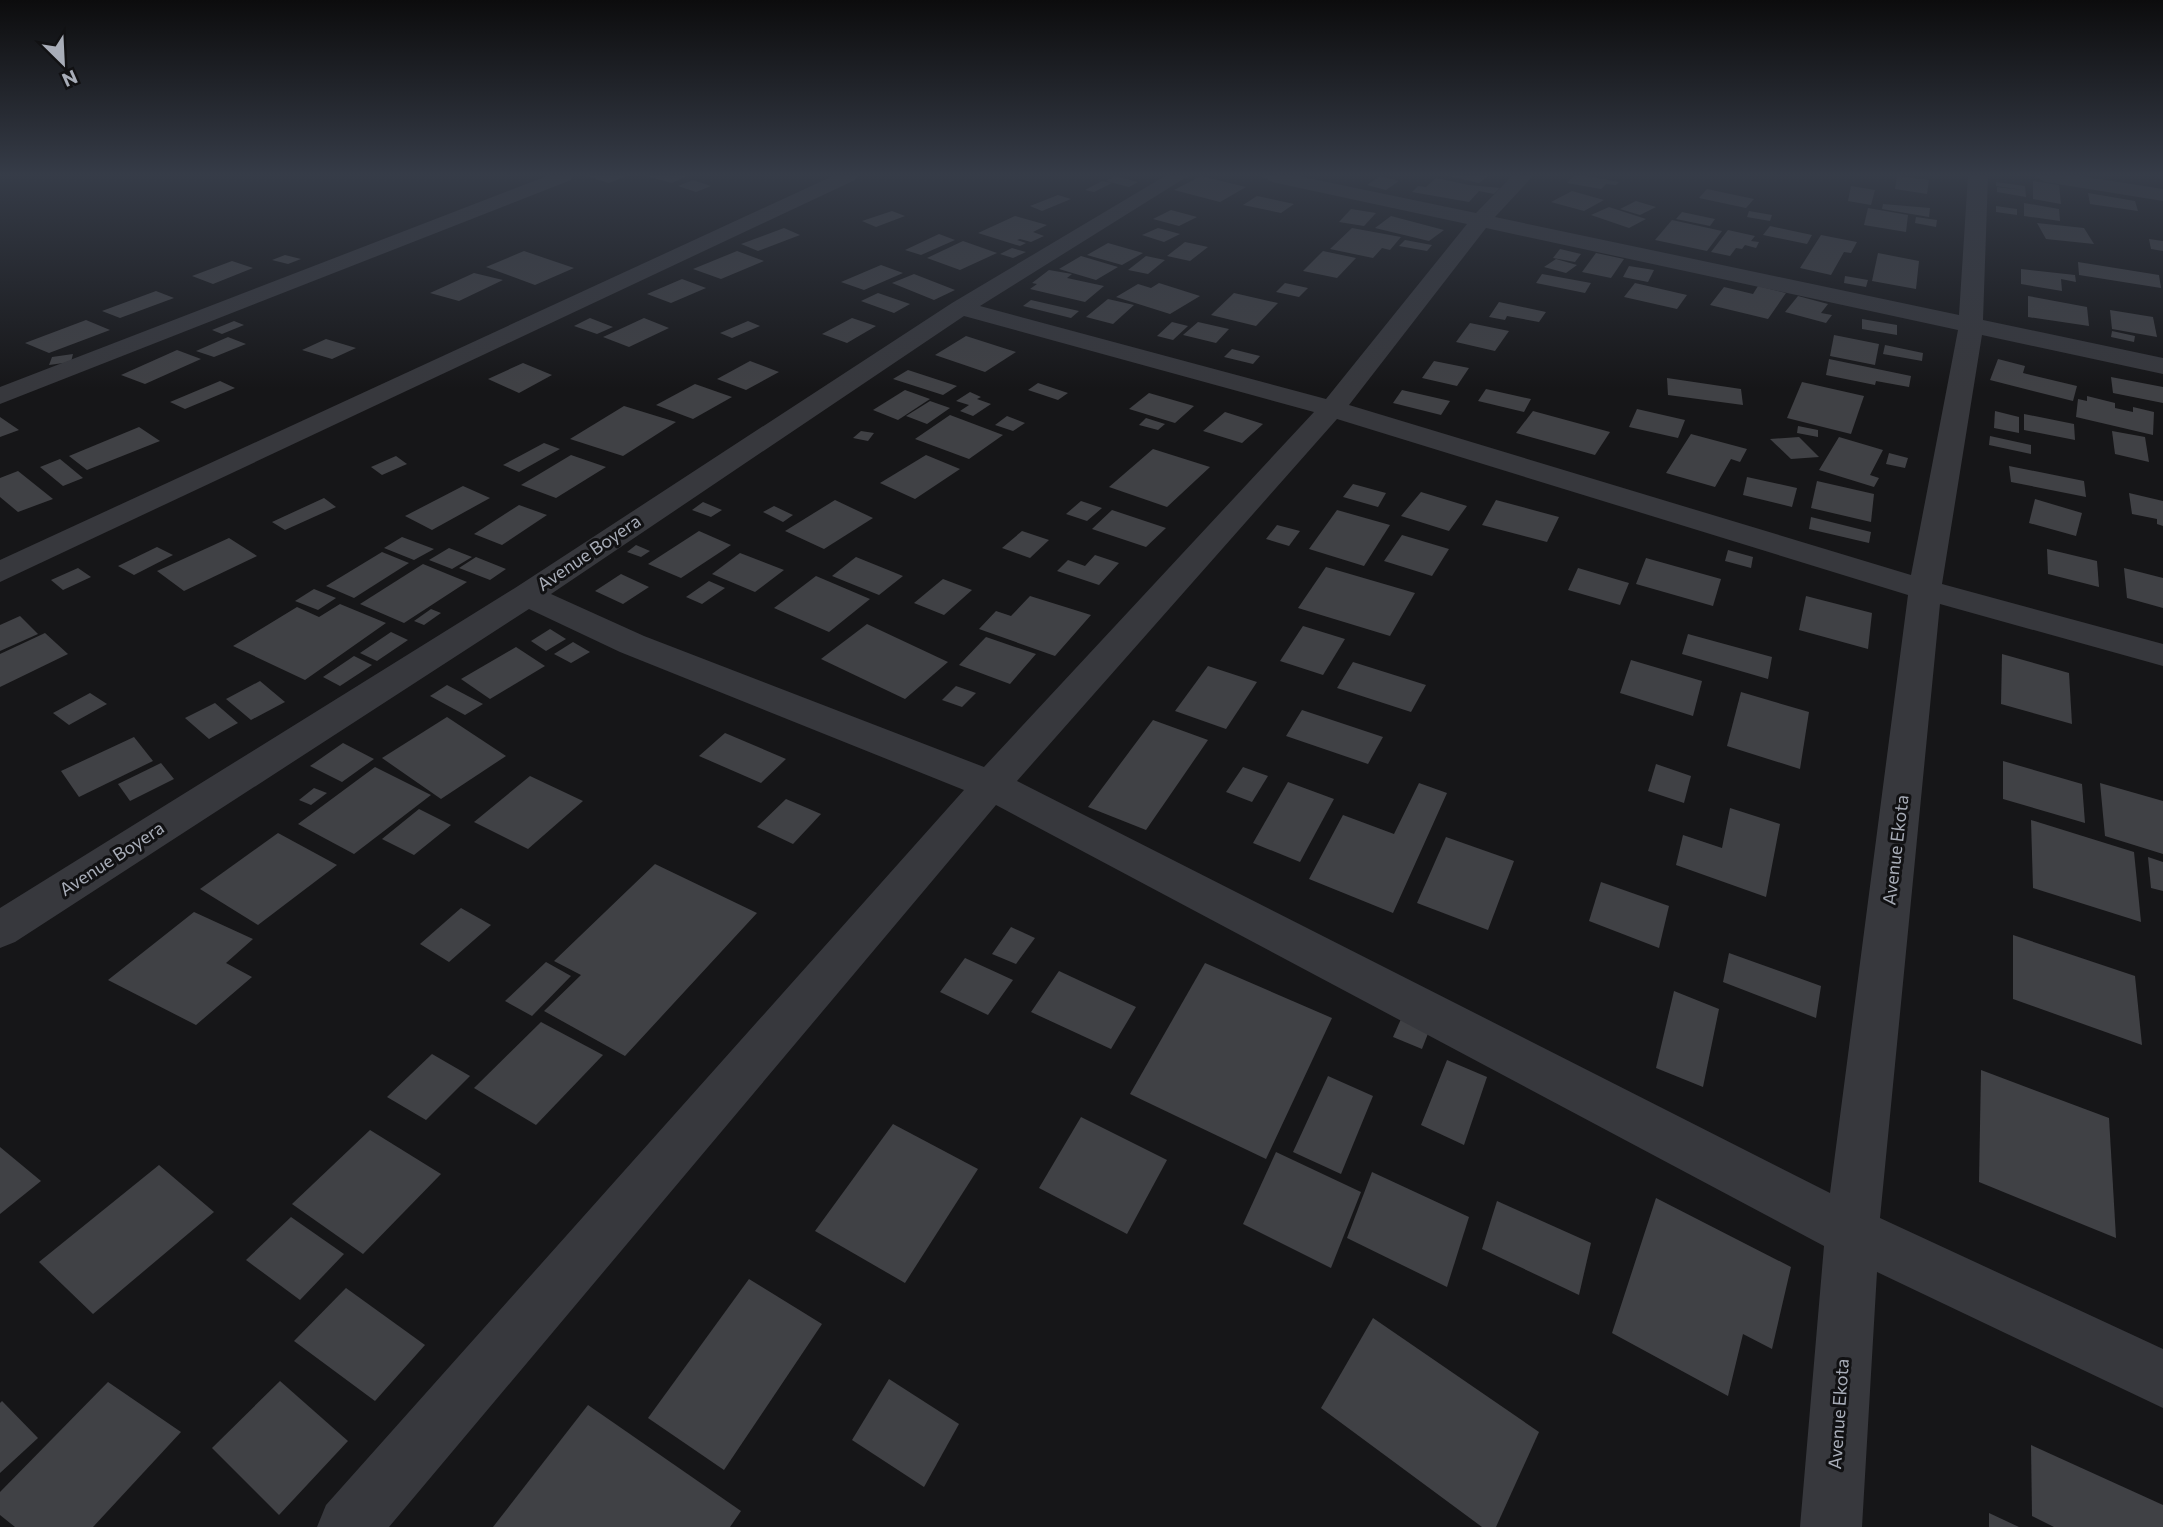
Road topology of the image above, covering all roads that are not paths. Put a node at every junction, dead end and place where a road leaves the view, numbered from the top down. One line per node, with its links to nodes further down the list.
1 (381, 247): 10 (street)
2 (695, 247): 12 (street)
3 (1060, 247): 7 (street, Avenue Boyera)
4 (1460, 247): 11 (street)
5 (1606, 247): 8 (street)
6 (1975, 247): 8 (street, Avenue Ekota)
7 (960, 308): 11 (street); 14 (street, Avenue Boyera)
8 (1971, 327): 9 (street); 13 (street, Avenue Ekota)
9 (2163, 366)
10 (0, 396)
11 (1332, 409): 13 (street); 16 (street)
12 (0, 572)
13 (1926, 590): 15 (street); 18 (street, Avenue Ekota)
14 (527, 595): 16 (street); 17 (street, Avenue Boyera)
15 (2163, 655)
16 (991, 785): 18 (street); 20 (street)
17 (0, 930)
18 (1852, 1231): 19 (street); 21 (street, Avenue Ekota)
19 (2163, 1379)
20 (348, 1527)
21 (1831, 1527)

